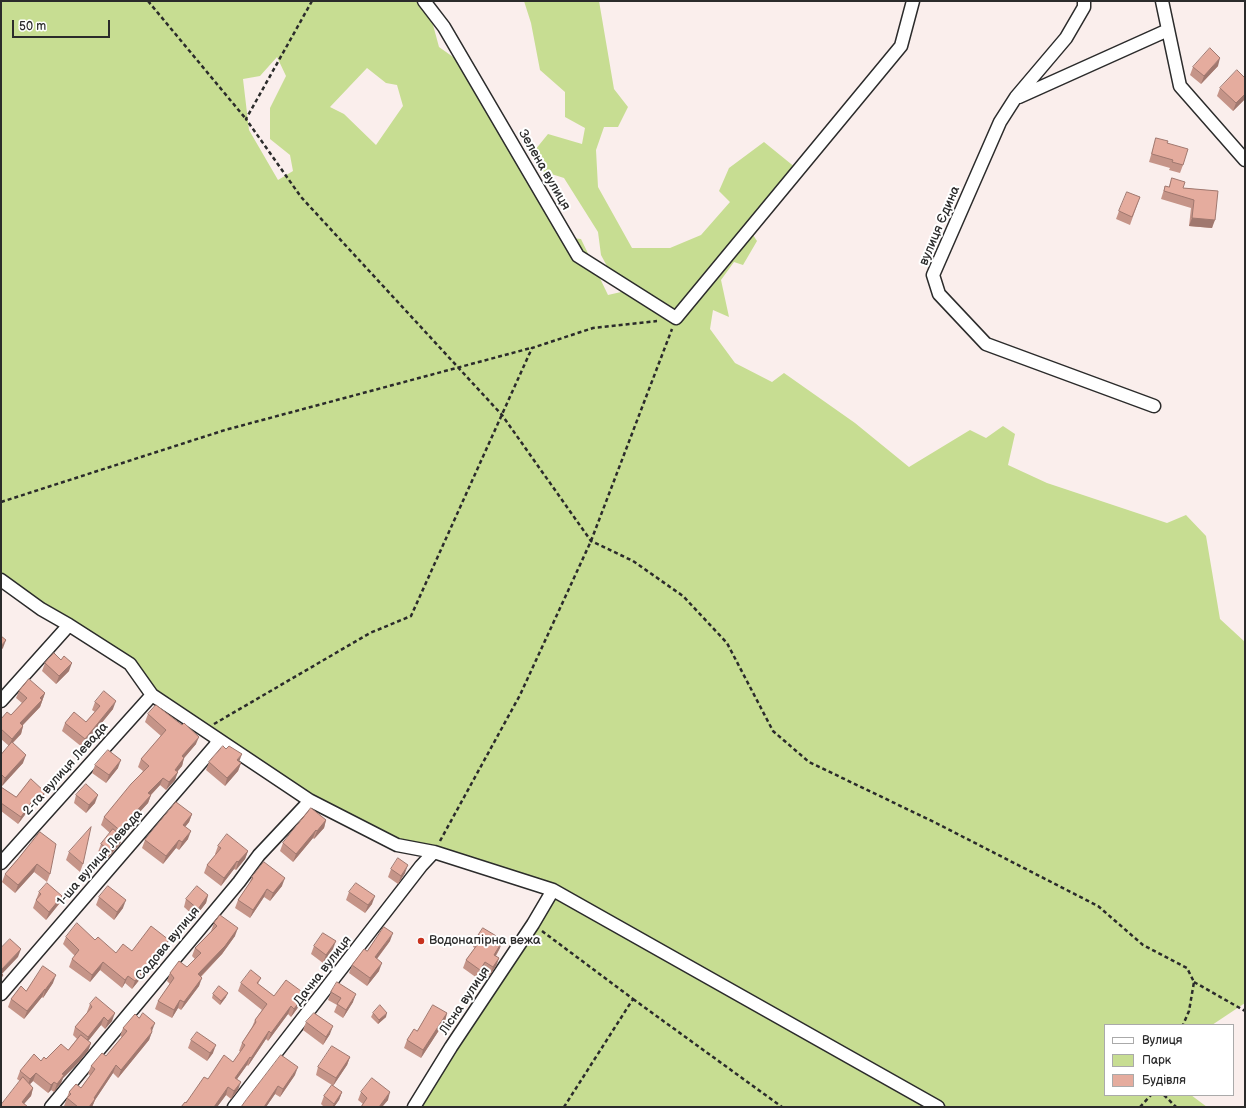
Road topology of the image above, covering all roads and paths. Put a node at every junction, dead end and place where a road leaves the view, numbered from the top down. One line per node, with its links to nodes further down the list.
1 (148, 1): 9 (path)
2 (312, 1): 9 (path)
3 (424, 1): 11 (street, Зелена вулиця)
4 (913, 1): 11 (street)
5 (1084, 1): 8 (street, вулиця Єдина)
6 (1162, 1): 7 (street)
7 (1168, 30): 8 (street); 10 (street)
8 (1016, 98): 14 (street, вулиця Єдина)
9 (246, 119): 13 (path)
10 (1245, 160)
11 (676, 318): 12 (path); 17 (path)
12 (532, 348): 13 (path); 15 (path)
13 (458, 368): 15 (path); 16 (path)
14 (1154, 406)
15 (502, 415): 17 (path); 22 (path)
16 (1, 502)
17 (591, 541): 25 (path); 29 (path)
18 (1, 580): 19 (street)
19 (69, 625): 20 (street); 21 (street)
20 (152, 695): 22 (street); 26 (street, 2-га вулиця Левада)
21 (1, 700)
22 (204, 730): 23 (street)
23 (218, 739): 24 (street); 30 (street, 1-ша вулиця Левада)
24 (309, 800): 25 (street); 36 (street, Садова вулиця)
25 (434, 852): 27 (street); 37 (street, Дачна вулиця)
26 (1, 863)
27 (553, 890): 28 (street, Лісна вулиця); 41 (street)
28 (533, 924): 31 (path); 38 (street, Лісна вулиця)
29 (1194, 982): 32 (path); 33 (path)
30 (1, 994)
31 (632, 999): 39 (path); 40 (path)
32 (1245, 1011)
33 (1183, 1024)
34 (1150, 1096): 42 (path)
35 (1165, 1096): 43 (path)
36 (51, 1107)
37 (234, 1107)
38 (414, 1107)
39 (564, 1107)
40 (782, 1107)
41 (938, 1107)
42 (1140, 1107)
43 (1176, 1107)

